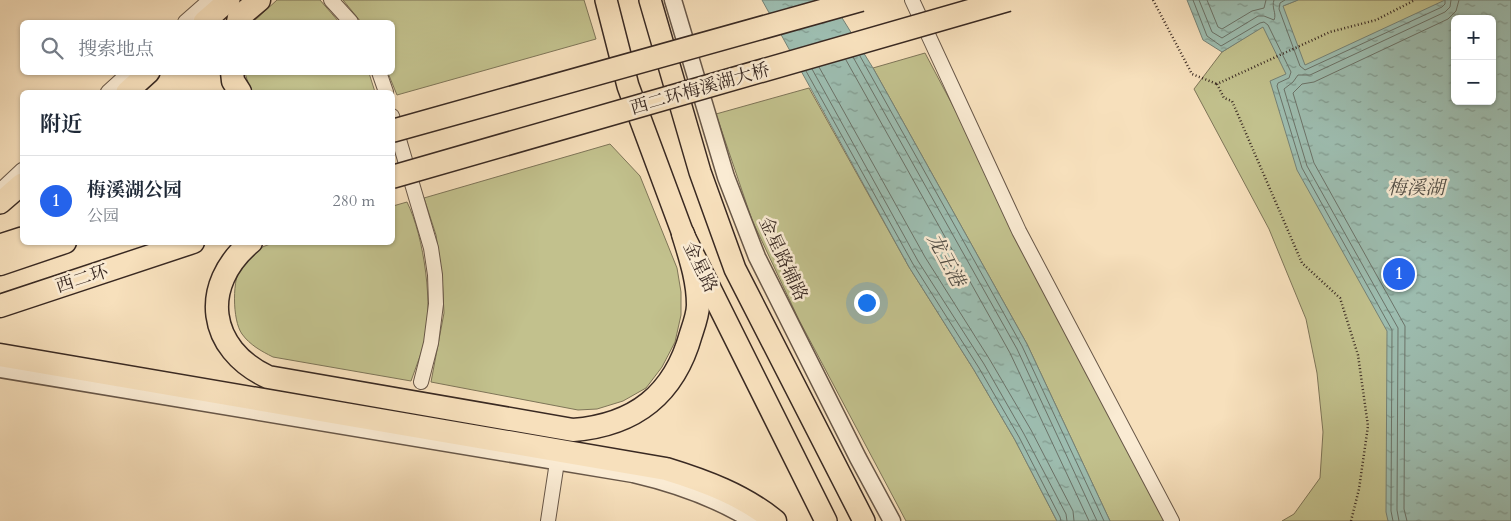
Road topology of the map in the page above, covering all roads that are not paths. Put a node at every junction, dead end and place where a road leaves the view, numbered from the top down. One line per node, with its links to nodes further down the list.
1 (210, 0): 11 (street)
2 (229, 0): 12 (main road)
3 (259, 0): 13 (highway)
4 (331, 0): 14 (street)
5 (606, 0): 30 (main road, 金星路)
6 (650, 0): 46 (main road, 金星路)
7 (673, 0): 47 (street, 金星路辅路)
8 (861, 0): 24 (highway, bridge)
9 (912, 0): 48 (street)
10 (1008, 0): 26 (highway, 西二环梅溪湖大桥, bridge)
11 (187, 20)
12 (206, 20)
13 (238, 20)
14 (349, 20)
15 (127, 75): 19 (street)
16 (146, 75): 20 (main road)
17 (232, 75): 21 (highway)
18 (380, 75): 22 (street)
19 (110, 90)
20 (129, 90)
21 (239, 90)
22 (385, 90)
23 (395, 126): 40 (street)
24 (395, 130)
25 (20, 172): 28 (street)
26 (395, 176)
27 (20, 186): 29 (main road)
28 (0, 190)
29 (0, 203)
30 (683, 234): 35 (highway); 45 (main road, 金星路)
31 (20, 239): 32 (main road)
32 (0, 245)
33 (56, 245): 36 (highway)
34 (184, 245): 37 (highway, 西二环)
35 (248, 245)
36 (0, 264)
37 (0, 306)
38 (0, 354): 44 (highway)
39 (0, 369): 41 (street)
40 (421, 382)
41 (557, 462): 42 (street); 43 (street)
42 (548, 521)
43 (753, 521)
44 (775, 521)
45 (826, 521)
46 (864, 521)
47 (892, 521)
48 (1172, 521)

